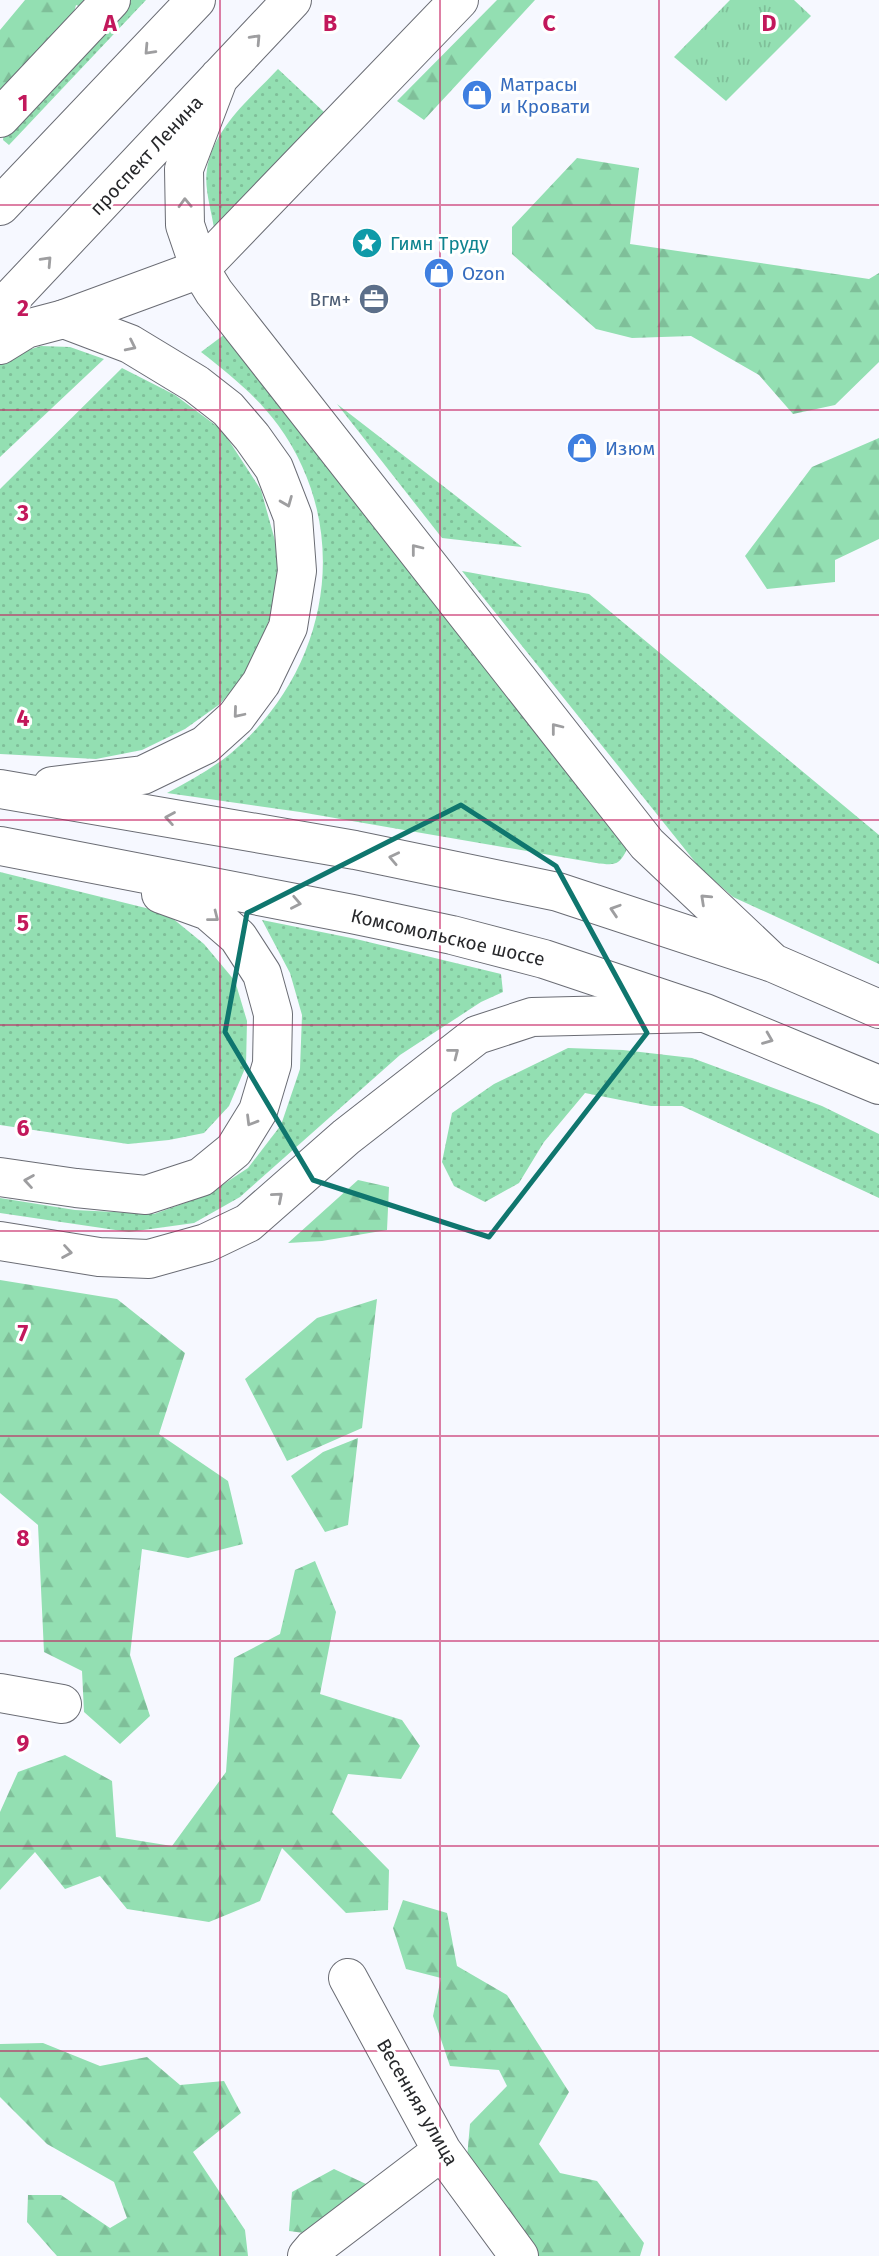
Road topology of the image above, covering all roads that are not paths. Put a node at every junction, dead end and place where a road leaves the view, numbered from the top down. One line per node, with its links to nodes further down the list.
1 (111, 0): 6 (main road)
2 (196, 0): 7 (main road, one-way to 7)
3 (292, 0): 5 (main road, проспект Ленина, one-way to 3)
4 (459, 0): 8 (main road)
5 (219, 77): 8 (main road, one-way to 5); 9 (main road, проспект Ленина, one-way to 5)
6 (0, 118)
7 (0, 206)
8 (200, 269): 10 (main road); 15 (main road, one-way to 8)
9 (0, 310)
10 (64, 319): 11 (main road); 12 (main road, one-way to 12)
11 (0, 345)
12 (6, 790): 15 (main road, one-way to 12)
13 (0, 846): 14 (main road, Комсомольское шоссе)
14 (61, 856): 17 (main road, Комсомольское шоссе, one-way to 17); 19 (main road, one-way to 19)
15 (773, 963): 16 (main road)
16 (879, 1009)
17 (705, 1013): 18 (main road, Комсомольское шоссе, one-way to 18); 20 (main road, one-way to 17)
18 (879, 1085)
19 (0, 1177)
20 (0, 1241)
21 (0, 1693): 22 (main road)
22 (62, 1704)
23 (348, 1978): 24 (main road, Весенняя улица)
24 (442, 2151): 25 (main road); 26 (main road, Весенняя улица)
25 (307, 2256)
26 (519, 2256)

